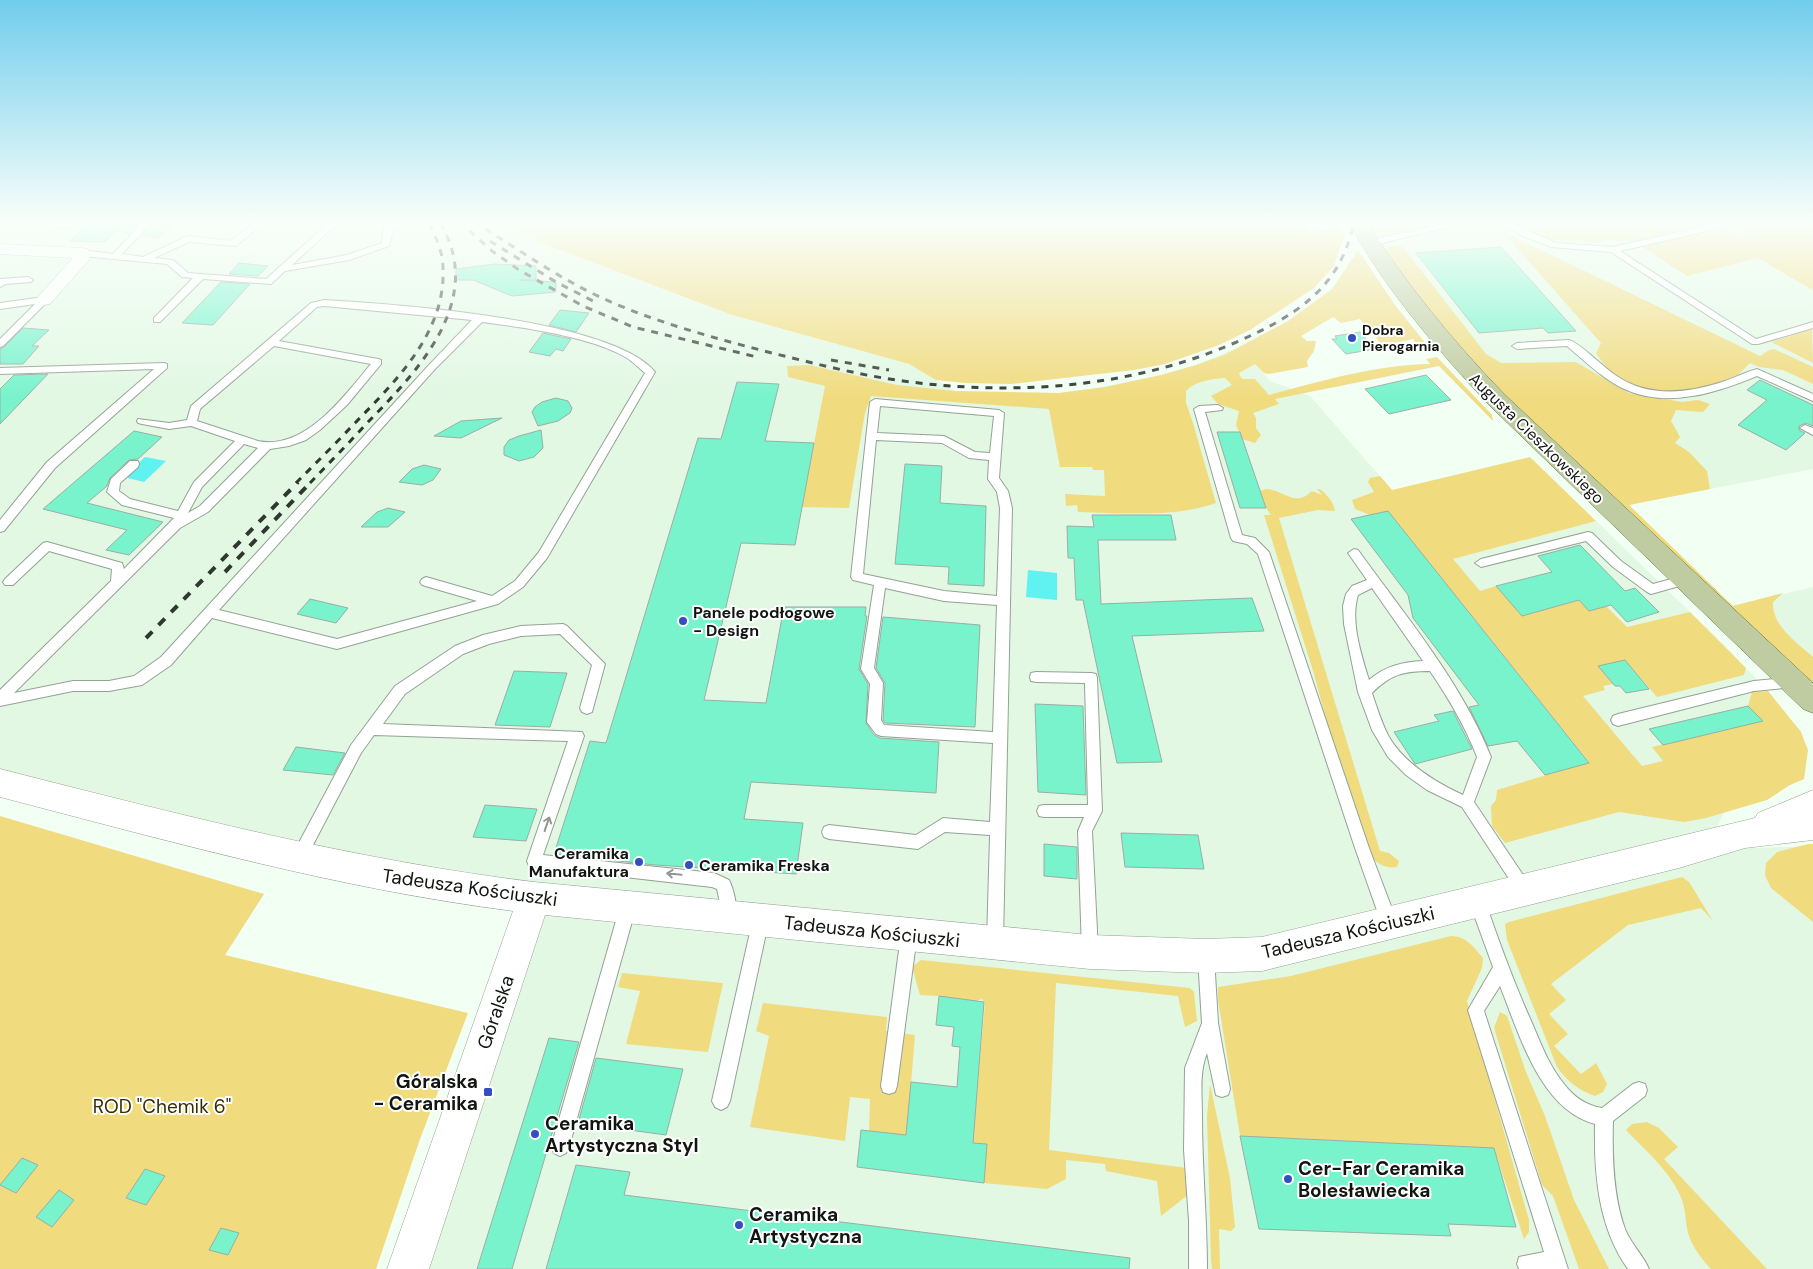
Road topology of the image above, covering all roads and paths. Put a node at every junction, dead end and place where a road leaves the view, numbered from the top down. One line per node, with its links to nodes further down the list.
1 (25, 280): 8 (lane)
2 (62, 280): 9 (street)
3 (196, 280): 12 (lane)
4 (248, 280): 5 (lane)
5 (270, 280)
6 (1395, 280): 31 (main road, Augusta Cieszkowskiego)
7 (1660, 280): 13 (lane)
8 (0, 284)
9 (44, 300): 10 (lane); 14 (lane)
10 (0, 306)
11 (480, 318): 15 (lane); 37 (lane); 39 (lane)
12 (156, 320)
13 (1813, 325)
14 (0, 344)
15 (272, 344): 21 (lane); 24 (lane)
16 (1517, 346): 18 (lane)
17 (0, 371): 28 (lane)
18 (1813, 398)
19 (1218, 408): 67 (lane)
20 (142, 421): 21 (lane)
21 (191, 423): 23 (lane)
22 (872, 436): 25 (lane); 25 (lane); 35 (lane)
23 (242, 440): 24 (lane); 27 (lane)
24 (267, 446): 27 (lane)
25 (995, 457): 38 (lane)
26 (134, 464): 27 (lane)
27 (178, 520): 33 (lane)
28 (0, 528)
29 (1354, 553): 36 (lane)
30 (1481, 564): 31 (lane)
31 (1686, 580): 40 (main road, Augusta Cieszkowskiego)
32 (9, 582): 33 (lane)
33 (117, 582): 45 (lane)
34 (426, 582): 37 (lane)
35 (880, 582): 38 (lane); 51 (lane)
36 (1376, 582): 41 (lane); 44 (lane)
37 (494, 601): 39 (lane)
38 (1003, 601): 51 (lane)
39 (210, 613): 45 (lane)
40 (1744, 637): 43 (main road, Augusta Cieszkowskiego); 46 (main road, Augusta Cieszkowskiego)
41 (1434, 666): 44 (lane); 53 (lane)
42 (1036, 677): 56 (lane)
43 (1784, 683): 48 (lane); 49 (main road, Augusta Cieszkowskiego)
44 (1365, 692): 53 (lane)
45 (0, 699)
46 (1813, 701)
47 (587, 708): 50 (lane)
48 (1618, 720)
49 (1813, 720)
50 (370, 729): 61 (lane); 66 (lane, one-way to 50)
51 (999, 738): 58 (lane)
52 (0, 784): 61 (main road, Tadeusza Kościuszki)
53 (1467, 803): 62 (lane)
54 (1813, 804): 60 (main road, Tadeusza Kościuszki)
55 (1044, 811): 56 (lane)
56 (1095, 811): 70 (lane)
57 (1813, 826): 60 (main road, Tadeusza Kościuszki)
58 (997, 829): 59 (lane); 69 (lane)
59 (829, 832)
60 (1743, 834): 62 (main road, Tadeusza Kościuszki)
61 (299, 857): 63 (main road, Tadeusza Kościuszki)
62 (1524, 890): 64 (main road, Tadeusza Kościuszki)
63 (534, 898): 65 (main road, Tadeusza Kościuszki); 82 (main road, Góralska)
64 (1477, 901): 67 (main road, Tadeusza Kościuszki); 72 (lane)
65 (628, 907): 66 (main road, Tadeusza Kościuszki); 79 (lane)
66 (745, 918): 68 (main road, Tadeusza Kościuszki); 77 (lane)
67 (1389, 922): 71 (main road, Tadeusza Kościuszki)
68 (909, 935): 69 (main road, Tadeusza Kościuszki); 74 (lane)
69 (995, 943): 70 (main road, Tadeusza Kościuszki)
70 (1090, 952): 71 (main road, Tadeusza Kościuszki)
71 (1206, 956): 73 (lane)
72 (1500, 970): 78 (lane); 81 (lane)
73 (1210, 1023): 75 (lane); 83 (lane)
74 (889, 1086)
75 (1222, 1089)
76 (1638, 1090): 78 (lane)
77 (721, 1101)
78 (1604, 1117): 84 (lane)
79 (560, 1147)
80 (1526, 1264): 81 (lane)
81 (1557, 1265)
82 (408, 1269)
83 (1198, 1269)
84 (1640, 1269)

